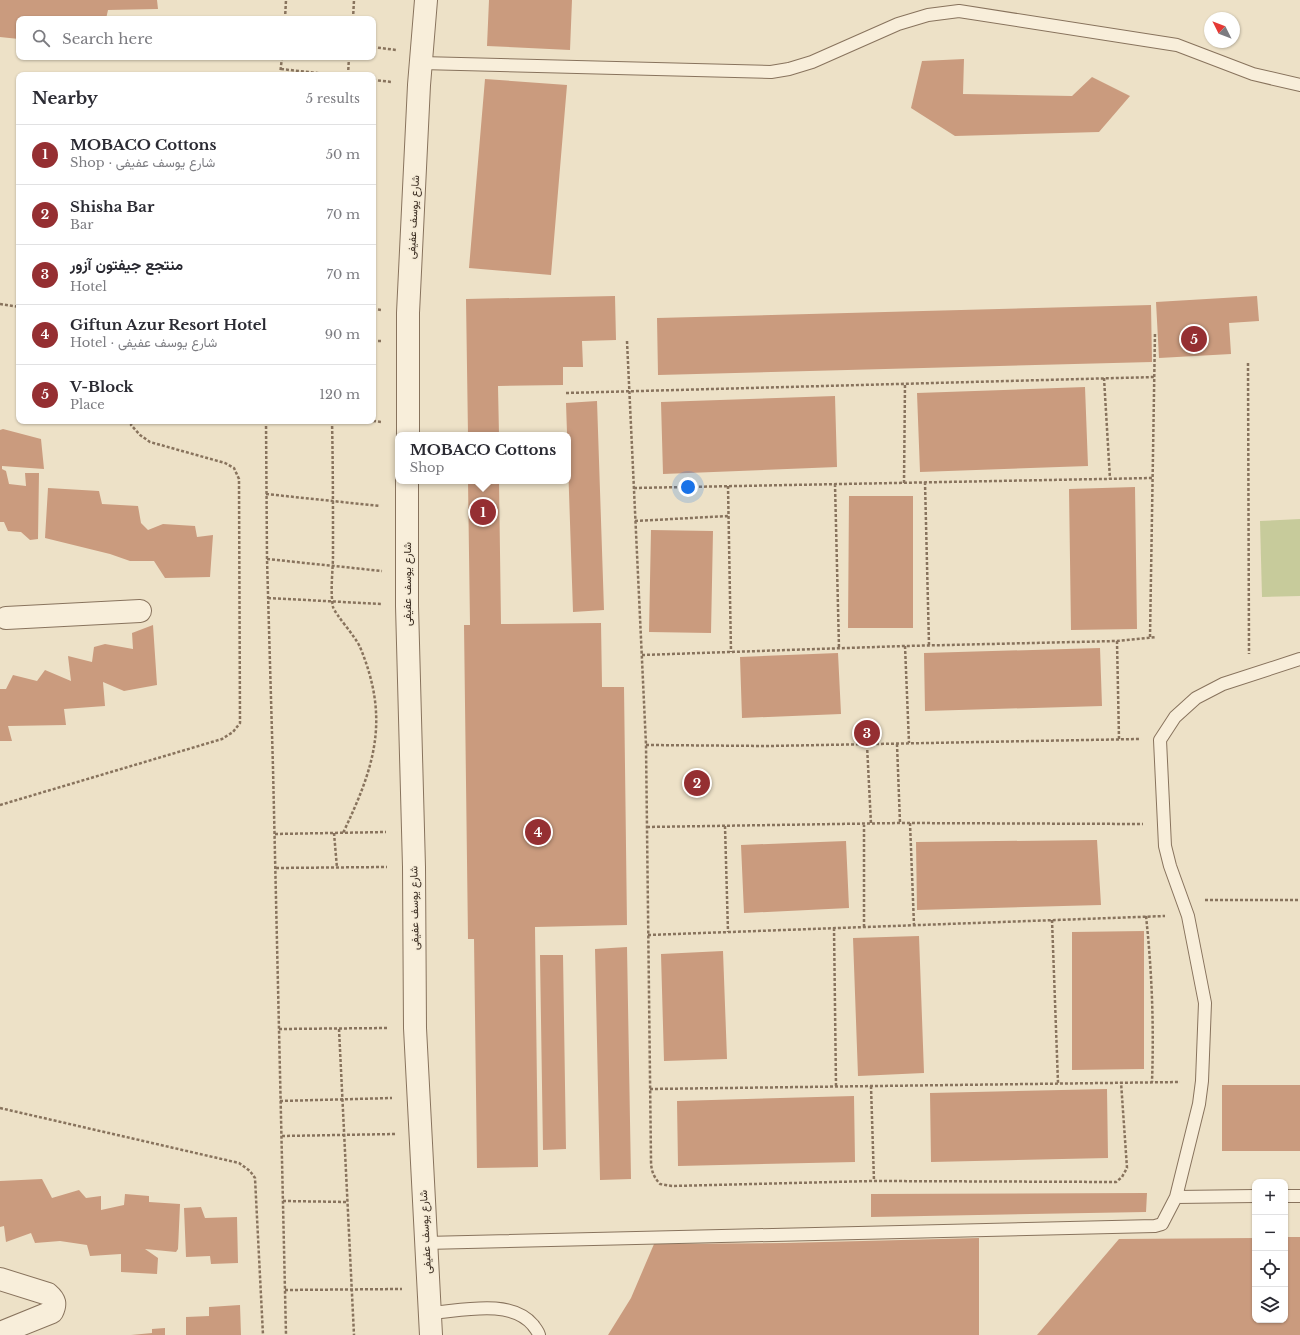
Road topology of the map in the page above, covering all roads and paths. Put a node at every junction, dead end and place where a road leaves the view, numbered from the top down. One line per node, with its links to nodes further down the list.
1 (286, 0): 4 (path)
2 (354, 0): 5 (path)
3 (426, 0): 8 (street, شارع يوسف عفيفى)
4 (285, 16)
5 (353, 16)
6 (282, 60): 9 (path)
7 (349, 60): 12 (path)
8 (421, 64): 13 (lane); 27 (street, شارع يوسف عفيفى)
9 (281, 69): 10 (path); 11 (path)
10 (280, 72)
11 (308, 72)
12 (348, 72)
13 (1300, 85)
14 (0, 304): 15 (path)
15 (16, 307)
16 (1155, 332): 19 (path)
17 (627, 341): 22 (path)
18 (1248, 363): 58 (path)
19 (1155, 377): 20 (path); 28 (path)
20 (1104, 378): 21 (path); 29 (path)
21 (905, 383): 22 (path); 31 (path)
22 (629, 391): 23 (path); 35 (path)
23 (566, 393)
24 (131, 424): 65 (path)
25 (266, 424): 36 (path)
26 (332, 424): 37 (path)
27 (408, 432)
28 (1153, 478): 29 (path); 50 (path)
29 (1110, 479): 30 (path)
30 (925, 482): 31 (path); 52 (path)
31 (904, 483): 33 (path)
32 (407, 484): 38 (street, شارع يوسف عفيفى)
33 (835, 484): 34 (path); 54 (path)
34 (728, 486): 35 (path); 39 (path)
35 (634, 488): 40 (path)
36 (266, 494): 37 (path); 41 (path)
37 (333, 501): 38 (path); 42 (path)
38 (407, 509): 43 (street, شارع يوسف عفيفى)
39 (728, 516): 40 (path); 55 (path)
40 (635, 521): 56 (path)
41 (267, 559): 42 (path); 44 (path)
42 (333, 566): 43 (path); 45 (path)
43 (407, 574): 46 (street, شارع يوسف عفيفى)
44 (268, 598): 45 (path); 76 (path)
45 (333, 601): 46 (path); 75 (path)
46 (407, 606): 73 (street, شارع يوسف عفيفى)
47 (140, 611): 48 (street)
48 (2, 617)
49 (1156, 637): 50 (path)
50 (1150, 638): 51 (path)
51 (1117, 641): 52 (path); 59 (path)
52 (929, 645): 53 (path)
53 (905, 646): 54 (path); 61 (path)
54 (839, 648): 55 (path)
55 (731, 652): 56 (path)
56 (642, 655): 64 (path)
57 (1300, 659): 58 (lane)
58 (1249, 675): 60 (lane)
59 (1118, 739): 60 (path); 61 (path)
60 (1160, 740): 69 (lane)
61 (909, 743): 63 (path)
62 (867, 744): 63 (path); 64 (path); 68 (path)
63 (897, 744): 66 (path)
64 (646, 745): 72 (path)
65 (0, 805)
66 (900, 823): 67 (path); 68 (path)
67 (910, 823): 69 (path); 85 (path)
68 (871, 824): 70 (path)
69 (1164, 824): 80 (lane)
70 (864, 825): 71 (path); 86 (path)
71 (725, 826): 72 (path); 88 (path)
72 (647, 827): 89 (path)
73 (412, 831): 75 (path); 77 (street, شارع يوسف عفيفى)
74 (334, 833): 75 (path); 76 (path); 79 (path)
75 (343, 833)
76 (275, 834): 78 (path)
77 (414, 867): 79 (path); 90 (street, شارع يوسف عفيفى)
78 (276, 868): 79 (path); 91 (path)
79 (337, 868)
80 (1182, 900): 81 (path); 83 (lane)
81 (1300, 900)
82 (1146, 916): 83 (path); 84 (path); 95 (path)
83 (1188, 916): 93 (lane)
84 (1052, 920): 85 (path); 96 (path)
85 (914, 925): 86 (path)
86 (864, 927): 87 (path)
87 (834, 928): 88 (path); 97 (path)
88 (728, 932): 89 (path)
89 (648, 935): 99 (path)
90 (416, 1028): 92 (path); 100 (street, شارع يوسف عفيفى)
91 (279, 1029): 92 (path); 102 (path)
92 (339, 1029): 101 (path)
93 (1202, 1081): 95 (path); 111 (lane)
94 (1121, 1082): 95 (path); 96 (path); 107 (path)
95 (1152, 1082)
96 (1058, 1083): 98 (path)
97 (836, 1086): 98 (path); 99 (path)
98 (871, 1086): 107 (path)
99 (650, 1089): 107 (path)
100 (418, 1097): 101 (path); 104 (street, شارع يوسف عفيفى)
101 (343, 1099): 102 (path); 105 (path)
102 (280, 1101): 106 (path)
103 (0, 1108): 121 (path)
104 (420, 1134): 105 (path); 114 (street, شارع يوسف عفيفى)
105 (344, 1135): 106 (path); 113 (path)
106 (282, 1136): 112 (path)
107 (874, 1181)
108 (1252, 1196): 111 (lane)
109 (1288, 1196): 110 (lane)
110 (1300, 1196)
111 (1176, 1197): 114 (lane)
112 (283, 1202): 113 (path); 117 (path)
113 (348, 1202): 118 (path)
114 (426, 1243): 116 (street, شارع يوسف عفيفى)
115 (0, 1279): 120 (street)
116 (428, 1289): 118 (path); 119 (street, شارع يوسف عفيفى)
117 (285, 1290): 118 (path); 122 (path)
118 (352, 1290): 123 (path)
119 (430, 1313): 124 (street, شارع يوسف عفيفى); 125 (lane)
120 (0, 1333)
121 (263, 1335)
122 (286, 1335)
123 (354, 1335)
124 (431, 1335)
125 (539, 1335)

